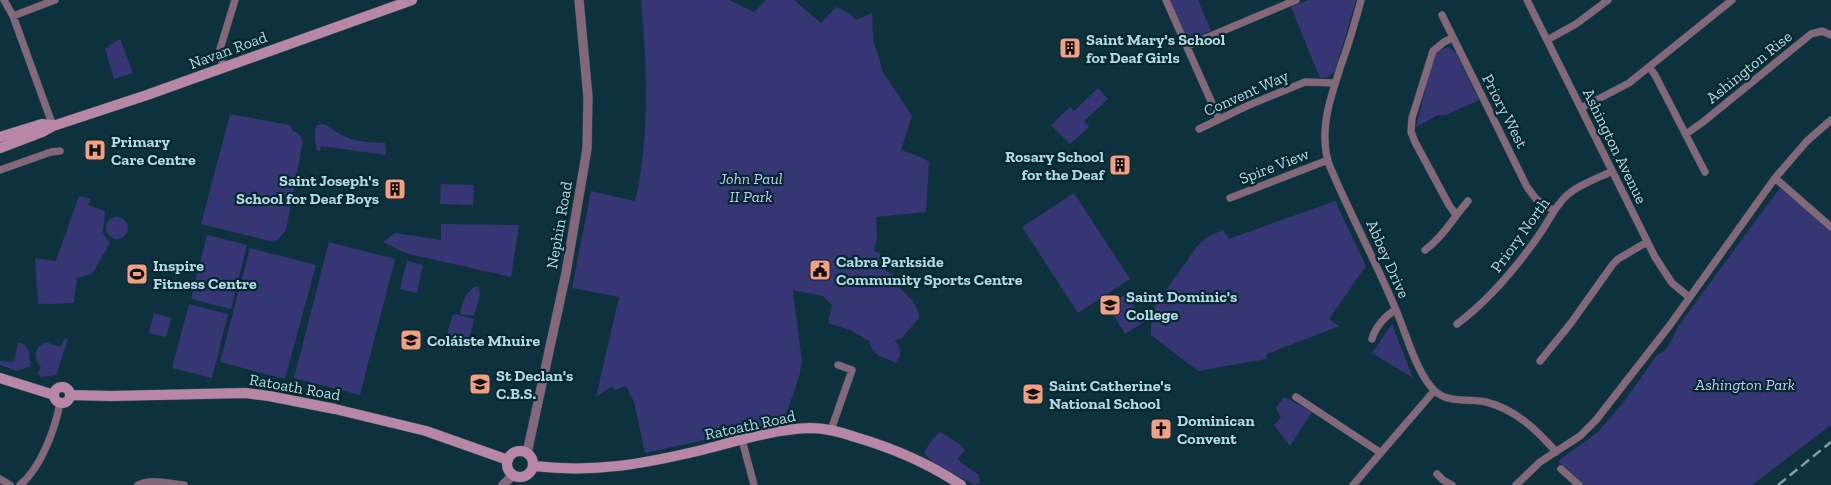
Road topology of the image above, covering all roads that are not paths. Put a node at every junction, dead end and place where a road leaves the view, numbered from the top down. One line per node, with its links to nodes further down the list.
1 (4, 0): 13 (street)
2 (55, 0): 13 (street)
3 (235, 0): 19 (street)
4 (412, 0): 19 (main road, Navan Road)
5 (579, 0): 56 (street, Nephin Road)
6 (1166, 0): 17 (street)
7 (1296, 0): 17 (street)
8 (1361, 0): 20 (street, Abbey Drive)
9 (1527, 0): 16 (street, Ashington Avenue)
10 (1608, 0): 16 (street)
11 (1732, 0): 18 (street)
12 (1442, 15): 15 (street, Priory West)
13 (13, 16): 24 (street)
14 (1831, 35): 26 (street, Ashington Rise)
15 (1452, 38): 37 (street, Priory West); 38 (street)
16 (1547, 40): 21 (street, Ashington Avenue)
17 (1187, 46): 22 (street)
18 (1649, 67): 21 (street); 26 (street)
19 (224, 68): 24 (main road, Navan Road)
20 (1335, 83): 22 (street, Convent Way); 30 (street, Abbey Drive)
21 (1581, 108): 32 (street, Ashington Avenue)
22 (1219, 119): 25 (street, Convent Way)
23 (1831, 120): 34 (street)
24 (53, 126): 27 (main road, Navan Road); 28 (main road, Navan Road)
25 (1199, 129)
26 (1686, 134): 33 (street)
27 (0, 137)
28 (0, 148)
29 (60, 151): 31 (street)
30 (1328, 160): 35 (street, Spire View); 43 (street, Abbey Drive)
31 (0, 170)
32 (1612, 171): 37 (street, Priory North); 40 (street, Ashington Avenue)
33 (1705, 172)
34 (1775, 178): 39 (street); 42 (street)
35 (1230, 198)
36 (1468, 201): 38 (street)
37 (1554, 212): 44 (street, Priory North)
38 (1456, 215): 41 (street)
39 (1831, 227)
40 (1647, 242): 42 (street, Ashington Avenue); 46 (street)
41 (1425, 250)
42 (1689, 297): 55 (street)
43 (1396, 310): 45 (street); 49 (street, Abbey Drive)
44 (1457, 324)
45 (1372, 339)
46 (1540, 361)
47 (838, 365): 53 (street)
48 (0, 378): 52 (main road, Ratoath Road)
49 (1434, 391): 55 (street); 57 (street)
50 (70, 395): 52 (main road); 52 (main road, Ratoath Road); 58 (main road, Ratoath Road)
51 (1296, 397): 57 (street)
52 (57, 399): 65 (street)
53 (831, 430): 54 (main road, Ratoath Road); 70 (main road, Ratoath Road)
54 (742, 440): 59 (main road, Ratoath Road); 69 (street)
55 (1556, 452): 73 (street)
56 (527, 453): 58 (main road); 59 (main road)
57 (1380, 453): 71 (street)
58 (508, 460): 62 (main road)
59 (534, 466): 62 (main road)
60 (1561, 469): 74 (street)
61 (1437, 474): 72 (street)
62 (513, 476): 68 (street)
63 (0, 478): 64 (street)
64 (10, 485)
65 (20, 485)
66 (138, 485): 67 (street)
67 (184, 485)
68 (503, 485)
69 (754, 485)
70 (962, 485)
71 (1352, 485)
72 (1452, 485)
73 (1516, 485)
74 (1579, 485)

